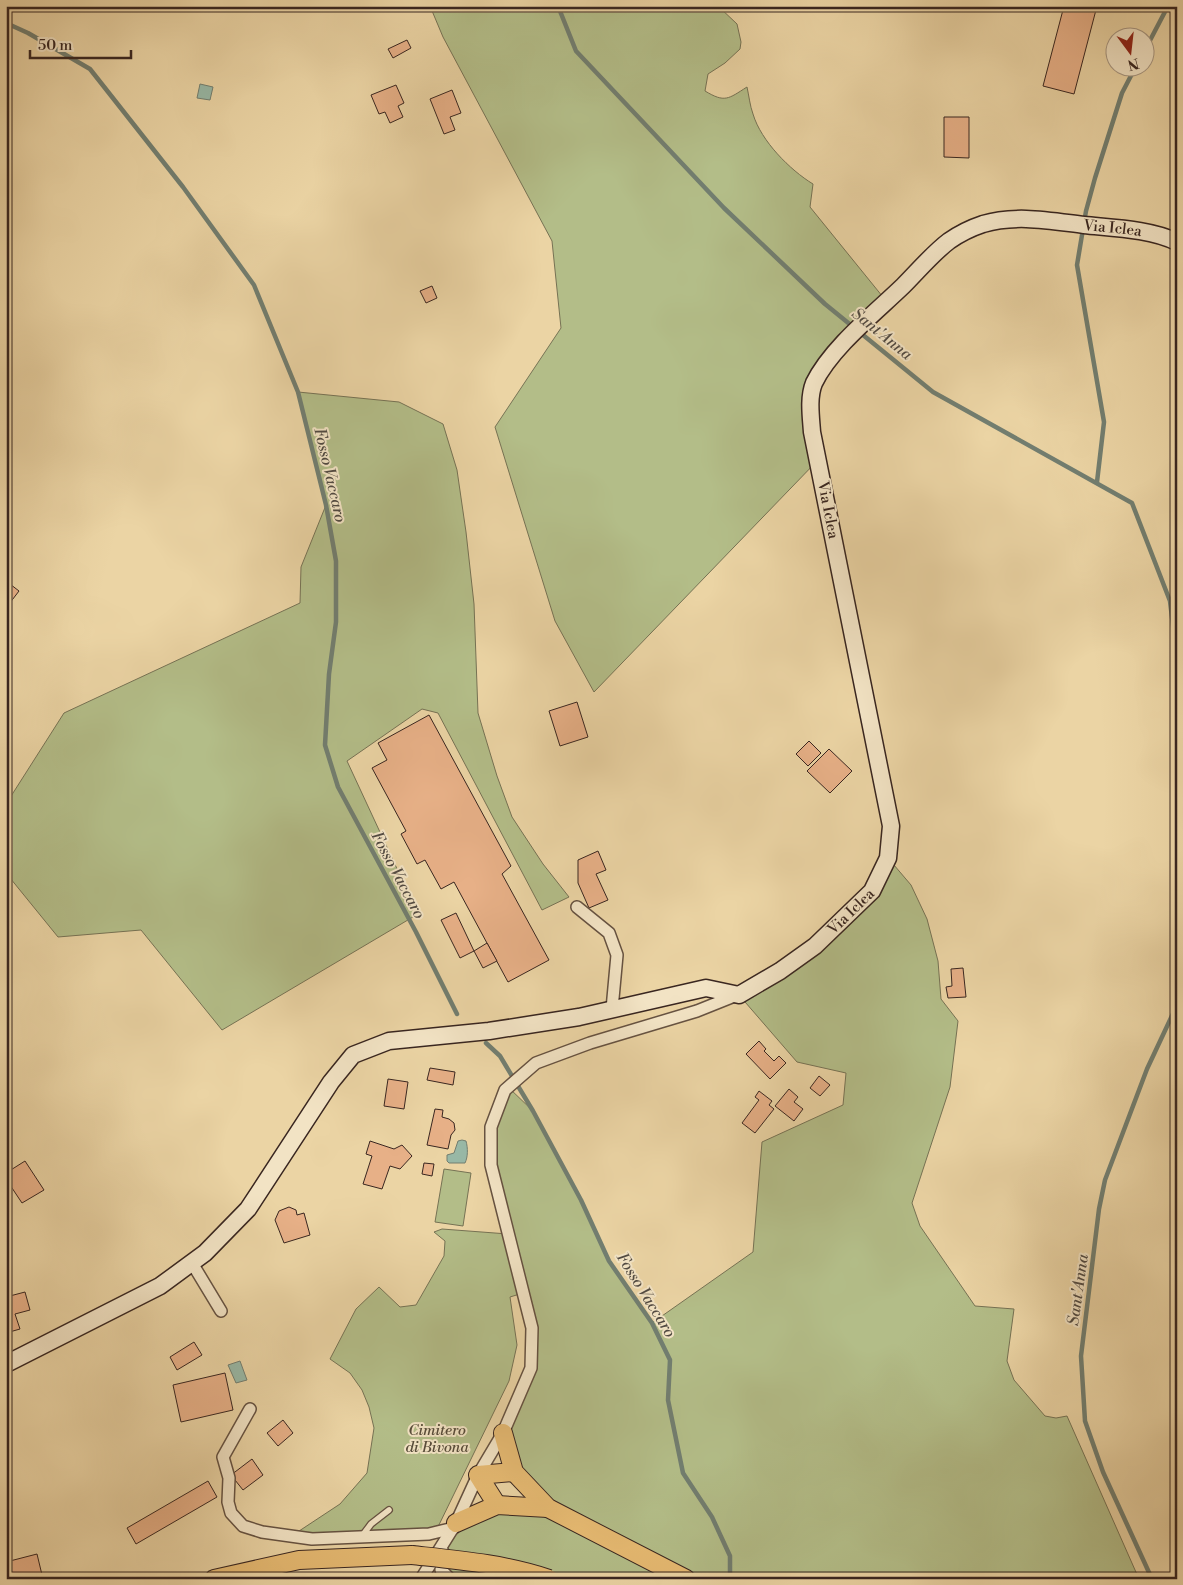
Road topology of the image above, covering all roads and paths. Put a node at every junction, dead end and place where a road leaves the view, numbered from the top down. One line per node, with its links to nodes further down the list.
1 (1177, 242): 3 (street, Via Iclea)
2 (577, 907): 4 (street)
3 (739, 995): 4 (street); 9 (street)
4 (612, 1009): 5 (street)
5 (192, 1262): 6 (street); 7 (street)
6 (221, 1311)
7 (6, 1364)
8 (250, 1410): 16 (street)
9 (503, 1433): 10 (main road); 11 (street)
10 (514, 1472): 11 (main road); 13 (main road)
11 (478, 1475): 12 (main road); 15 (street)
12 (497, 1505): 13 (main road); 15 (main road)
13 (548, 1508): 22 (main road)
14 (389, 1510): 16 (lane)
15 (455, 1525): 16 (street); 17 (street)
16 (362, 1536)
17 (444, 1543): 19 (street); 20 (street)
18 (214, 1579): 21 (main road, bridge)
19 (421, 1579)
20 (450, 1579)
21 (549, 1579)
22 (686, 1579)

